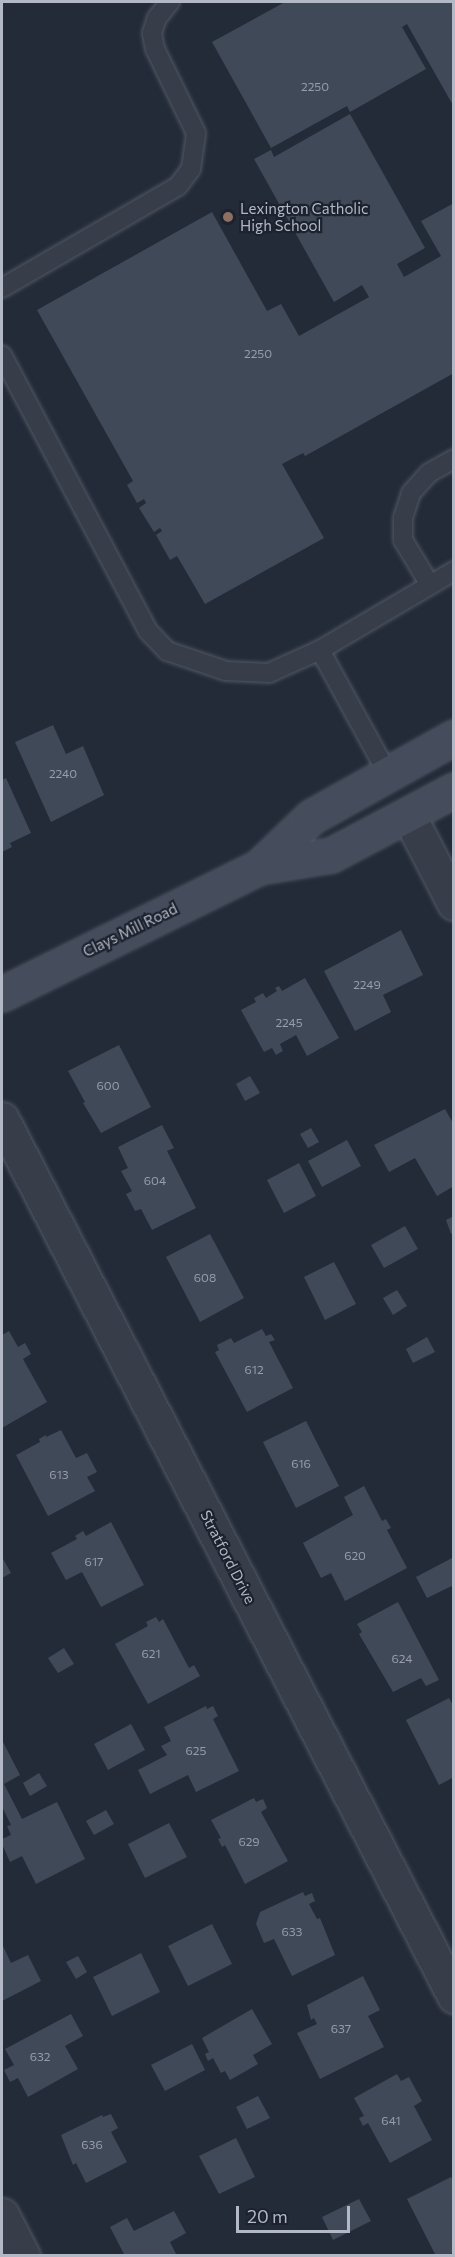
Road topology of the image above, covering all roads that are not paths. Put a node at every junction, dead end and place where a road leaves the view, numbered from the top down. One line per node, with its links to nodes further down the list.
1 (170, 2): 2 (lane)
2 (2, 288)
3 (2, 355): 7 (lane)
4 (453, 459): 6 (lane)
5 (453, 571): 6 (lane)
6 (430, 585): 7 (lane)
7 (320, 650): 9 (lane)
8 (453, 738): 9 (main road, Clays Mill Road)
9 (388, 774): 12 (main road, Clays Mill Road)
10 (453, 790): 11 (main road, Clays Mill Road)
11 (409, 816): 12 (main road, Clays Mill Road); 13 (street)
12 (259, 867): 14 (main road, Clays Mill Road)
13 (453, 903)
14 (2, 994)
15 (2, 1119): 16 (street, Stratford Drive)
16 (453, 1995)
17 (2, 2215): 18 (street)
18 (22, 2256)

